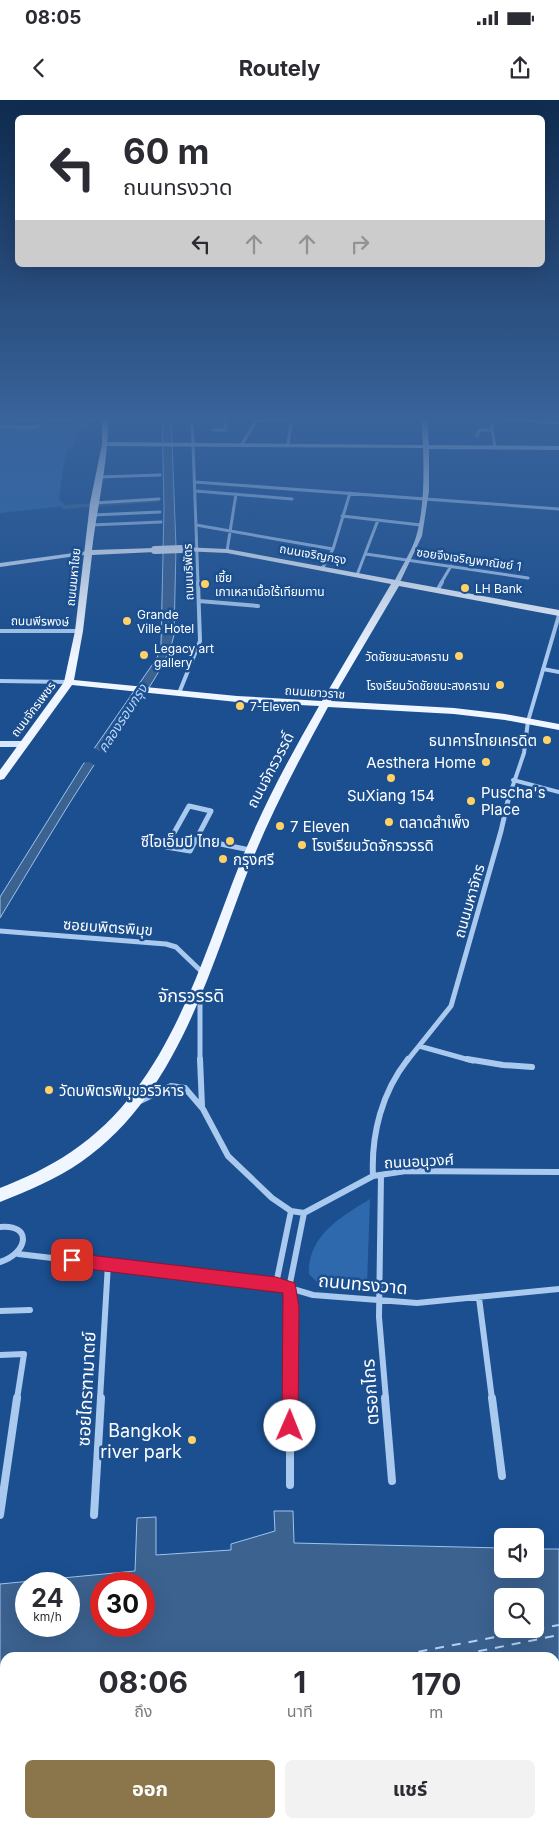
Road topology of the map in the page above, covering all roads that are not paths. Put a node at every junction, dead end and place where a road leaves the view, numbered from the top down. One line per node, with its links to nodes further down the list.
1 (95, 497): 10 (main road, ถนนมหาไชย)
2 (196, 497): 17 (street, ถนนบริพัตร)
3 (236, 497): 19 (street)
4 (266, 497): 9 (street)
5 (349, 497): 13 (street)
6 (405, 497): 7 (street)
7 (426, 498): 11 (street); 18 (street)
8 (159, 499): 10 (street)
9 (292, 499)
10 (93, 507): 12 (street); 16 (main road, ถนนมหาไชย)
11 (559, 508)
12 (160, 512)
13 (342, 516): 14 (street); 21 (street)
14 (378, 520): 18 (street); 24 (street)
15 (161, 522): 16 (street)
16 (91, 525): 23 (main road, ถนนมหาไชย)
17 (196, 525): 19 (street); 20 (street, ถนนบริพัตร)
18 (421, 525): 25 (street)
19 (231, 530): 21 (street); 22 (street)
20 (197, 549): 22 (main road, ถนนเจริญกรุง); 23 (main road, ถนนเจริญกรุง, bridge); 33 (street, ถนนบริพัตร)
21 (333, 549): 28 (street)
22 (227, 551): 28 (main road, ถนนเจริญกรุง)
23 (88, 553): 26 (street, ถนนเจริญกรุง); 37 (main road, ถนนมหาไชย)
24 (366, 554): 25 (street, ซอยจึงเจริญพาณิชย์ 1); 29 (street)
25 (408, 560): 27 (street, ซอยจึงเจริญพาณิชย์ 1); 31 (street)
26 (0, 565)
27 (451, 566): 30 (street, ซอยจึงเจริญพาณิชย์ 1); 32 (street)
28 (322, 569): 29 (main road, ถนนเจริญกรุง)
29 (356, 575): 31 (main road, ถนนเจริญกรุง)
30 (528, 578)
31 (397, 582): 32 (main road, ถนนเจริญกรุง); 43 (main road, ถนนจักรวรรดิ์)
32 (438, 589): 35 (main road, ถนนเจริญกรุง)
33 (199, 601): 34 (street); 42 (street, ถนนบริพัตร)
34 (258, 606)
35 (559, 614): 38 (street, ถนนมหาจักร)
36 (0, 630): 37 (street, ถนนพีรพงษ์)
37 (79, 631): 41 (main road, ถนนมหาไชย)
38 (543, 669): 39 (street); 44 (street, ถนนมหาจักร)
39 (559, 672)
40 (0, 681): 41 (street)
41 (69, 682): 42 (main road, ถนนเยาวราช); 47 (main road, ถนนจักรเพชร)
42 (179, 693): 43 (main road, ถนนเยาวราช)
43 (324, 705): 44 (main road, ถนนเยาวราช); 52 (main road, ถนนจักรวรรดิ์)
44 (528, 721): 45 (main road, ถนนเยาวราช); 49 (street, ถนนมหาจักร)
45 (559, 727)
46 (0, 744): 47 (street)
47 (23, 744): 48 (main road, ถนนจักรเพชร)
48 (0, 777)
49 (513, 780): 50 (street); 55 (street, ถนนมหาจักร)
50 (559, 792)
51 (196, 839): 51 (street); 52 (street)
52 (250, 850): 54 (main road, ถนนจักรวรรดิ์)
53 (0, 931): 54 (street, ซอยบพิตรพิมุข)
54 (201, 980): 57 (main road, ถนนจักรวรรดิ์); 58 (street, ถนนจักรวรรดิ์)
55 (419, 1046): 56 (street); 61 (street, ถนนมหาจักร)
56 (532, 1067)
57 (130, 1106): 58 (street, ถนนจักรวรรดิ์); 62 (main road, ถนนจักรวรรดิ์)
58 (203, 1109): 63 (street, ถนนจักรวรรดิ์)
59 (559, 1172): 60 (street, ถนนอนุวงศ์)
60 (381, 1174): 61 (street, ถนนอนุวงศ์); 73 (street)
61 (373, 1176): 64 (street, ถนนอนุวงศ์)
62 (0, 1194)
63 (291, 1212): 64 (street); 69 (street)
64 (304, 1214): 70 (street)
65 (0, 1226): 66 (street)
66 (18, 1254): 67 (street); 68 (street, ถนนทรงวาด)
67 (0, 1262)
68 (108, 1264): 69 (street, ถนนทรงวาด); 81 (street, ซอยไกรฑามาตย์)
69 (276, 1284): 70 (street, ถนนทรงวาด)
70 (290, 1288): 73 (street, ถนนทรงวาด); 79 (street)
71 (559, 1289): 72 (street, ถนนทรงวาด)
72 (479, 1298): 73 (street, ถนนทรงวาด); 77 (street)
73 (379, 1301): 78 (street, ตรอกไกร)
74 (0, 1310): 75 (street)
75 (30, 1310)
76 (0, 1355): 80 (street)
77 (502, 1476)
78 (392, 1481)
79 (290, 1485)
80 (0, 1515)
81 (94, 1515)

